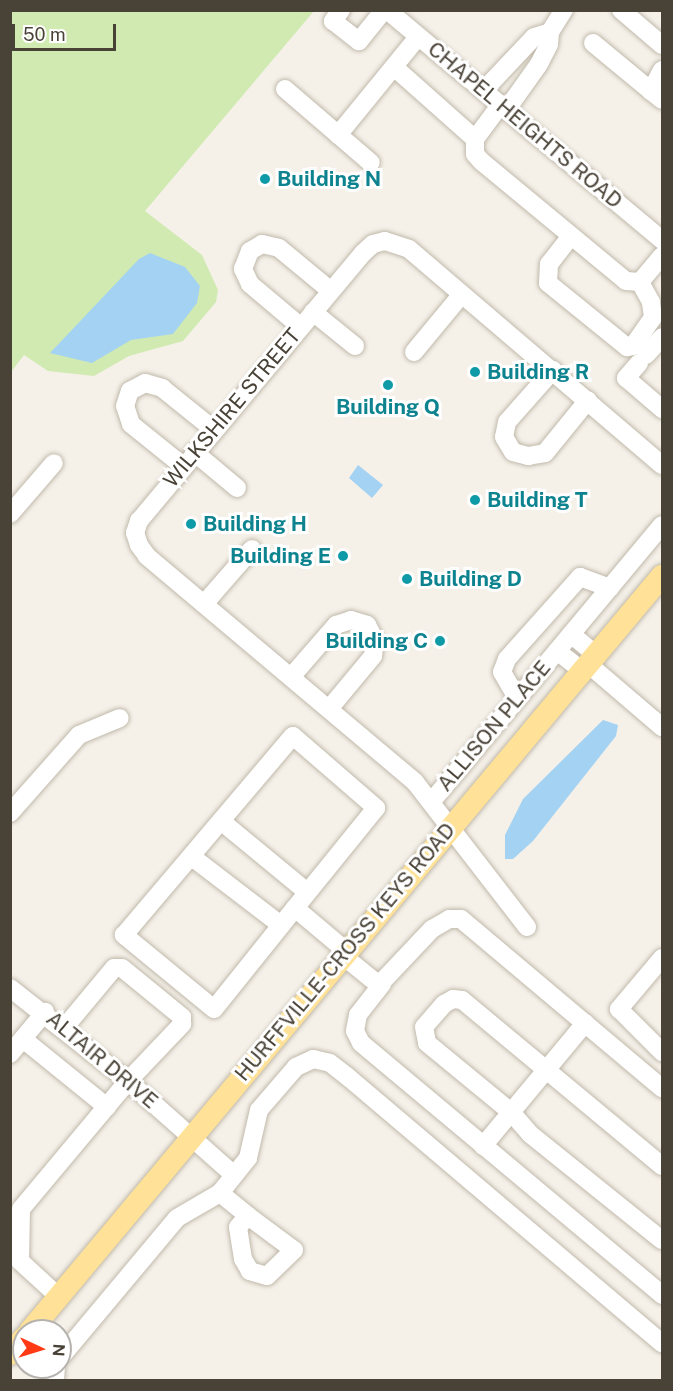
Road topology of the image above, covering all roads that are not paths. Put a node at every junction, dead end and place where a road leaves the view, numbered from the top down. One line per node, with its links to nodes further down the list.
1 (341, 10): 2 (street)
2 (386, 10): 6 (street, CHAPEL HEIGHTS ROAD)
3 (564, 10): 5 (street)
4 (621, 10): 8 (street)
5 (550, 32): 12 (street); 14 (street)
6 (418, 37): 9 (street); 12 (street, CHAPEL HEIGHTS ROAD)
7 (593, 42): 13 (street)
8 (663, 45)
9 (394, 67): 15 (street); 16 (street)
10 (663, 70): 13 (street)
11 (285, 89): 15 (street)
12 (485, 89): 14 (street, CHAPEL HEIGHTS ROAD)
13 (657, 96)
14 (504, 106): 16 (street); 19 (street, CHAPEL HEIGHTS ROAD)
15 (338, 135): 17 (street)
16 (475, 139): 18 (street)
17 (371, 163)
18 (571, 236): 21 (street); 21 (street)
19 (663, 240)
20 (663, 256): 21 (street)
21 (640, 282)
22 (330, 291): 23 (street, WILKSHIRE STREET); 24 (street, WILKSHIRE STREET); 25 (street)
23 (462, 294): 28 (street); 29 (street, WILKSHIRE STREET)
24 (313, 312): 25 (street, WILKSHIRE STREET); 27 (street)
25 (300, 327): 32 (street, WILKSHIRE STREET)
26 (663, 337): 31 (street)
27 (355, 346)
28 (414, 352)
29 (553, 370): 30 (street, WILKSHIRE STREET); 30 (street)
30 (588, 400): 35 (street, WILKSHIRE STREET)
31 (663, 409)
32 (214, 430): 33 (street, WILKSHIRE STREET); 33 (street)
33 (188, 459): 36 (street); 42 (street, WILKSHIRE STREET)
34 (54, 463): 37 (street)
35 (663, 465)
36 (237, 488)
37 (10, 514)
38 (663, 525): 41 (street, ALLISON PLACE)
39 (252, 549): 42 (street)
40 (663, 576): 45 (main road, HURFFVILLE-CROSS KEYS ROAD)
41 (610, 588): 43 (street, ALLISON PLACE); 47 (street)
42 (204, 604): 46 (street, WILKSHIRE STREET)
43 (571, 634): 44 (street, ALLISON PLACE); 45 (street)
44 (557, 651): 45 (street, ALLISON PLACE); 47 (street, ALLISON PLACE)
45 (588, 663): 50 (street); 54 (main road, HURFFVILLE-CROSS KEYS ROAD)
46 (291, 677): 48 (street, WILKSHIRE STREET); 48 (street)
47 (517, 698): 51 (street, ALLISON PLACE)
48 (329, 709): 51 (street, WILKSHIRE STREET)
49 (120, 718): 52 (street)
50 (663, 727)
51 (432, 801): 54 (street, WILKSHIRE STREET)
52 (10, 813)
53 (221, 821): 55 (street); 56 (street); 56 (street)
54 (448, 829): 59 (street, WILKSHIRE STREET); 60 (main road, HURFFVILLE-CROSS KEYS ROAD)
55 (192, 857): 58 (street); 58 (street)
56 (307, 892): 57 (street)
57 (294, 908): 58 (street); 60 (street)
58 (281, 925)
59 (527, 927)
60 (344, 953): 62 (street); 75 (main road, HURFFVILLE-CROSS KEYS ROAD)
61 (663, 958): 68 (street)
62 (382, 984): 65 (street); 76 (street)
63 (10, 988): 64 (street, ALTAIR DRIVE)
64 (45, 1012): 66 (street, ALTAIR DRIVE); 67 (street)
65 (585, 1023): 70 (street); 72 (street)
66 (64, 1028): 71 (street, ALTAIR DRIVE); 71 (street)
67 (23, 1039): 69 (street); 73 (street)
68 (663, 1053)
69 (10, 1054)
70 (545, 1071): 74 (street); 74 (street); 77 (street)
71 (128, 1081): 73 (street); 75 (street, ALTAIR DRIVE)
72 (663, 1088)
73 (107, 1107): 80 (street)
74 (511, 1112): 76 (street); 82 (street)
75 (192, 1136): 78 (street, ALTAIR DRIVE); 85 (main road, HURFFVILLE-CROSS KEYS ROAD)
76 (483, 1146): 84 (street)
77 (663, 1166)
78 (234, 1175): 79 (street); 87 (street)
79 (220, 1193): 81 (street); 88 (street)
80 (16, 1205): 83 (street)
81 (248, 1216)
82 (663, 1240)
83 (14, 1261): 85 (street)
84 (663, 1295)
85 (58, 1296): 86 (main road, HURFFVILLE-CROSS KEYS ROAD)
86 (40, 1319)
87 (663, 1343)
88 (72, 1344)

